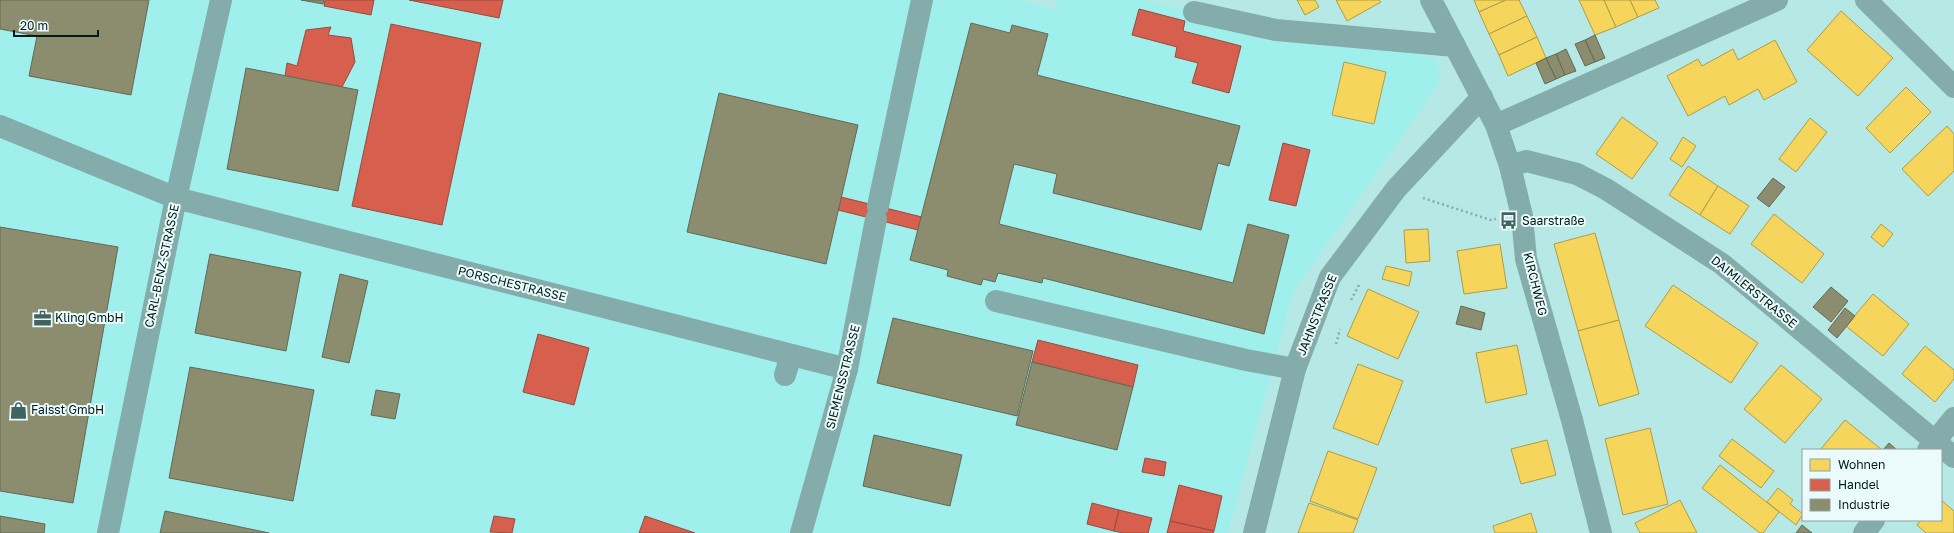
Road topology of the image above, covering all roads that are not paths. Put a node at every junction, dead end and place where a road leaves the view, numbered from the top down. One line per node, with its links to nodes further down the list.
1 (221, 0): 13 (street, CARL-BENZ-STRASSE)
2 (922, 0): 15 (street, SIEMENSSTRASSE)
3 (1431, 0): 7 (street, KIRCHWEG)
4 (1777, 0): 10 (street)
5 (1866, 0): 8 (street)
6 (1194, 12): 7 (street)
7 (1455, 46): 9 (street, KIRCHWEG)
8 (1954, 87)
9 (1482, 97): 10 (street, KIRCHWEG); 16 (street, JAHNSTRASSE)
10 (1496, 125): 12 (street, KIRCHWEG)
11 (0, 126): 13 (street, PORSCHESTRASSE)
12 (1510, 166): 18 (street, DAIMLERSTRASSE); 25 (street, KIRCHWEG)
13 (176, 198): 15 (street, PORSCHESTRASSE); 22 (street, CARL-BENZ-STRASSE)
14 (996, 301): 16 (street)
15 (848, 369): 23 (street, SIEMENSSTRASSE)
16 (1295, 369): 24 (street, JAHNSTRASSE)
17 (1954, 418): 18 (street)
18 (1932, 446)
19 (1942, 451): 20 (street, DAIMLERSTRASSE)
20 (1954, 457)
21 (1873, 521): 26 (street)
22 (108, 533)
23 (802, 533)
24 (1254, 533)
25 (1601, 533)
26 (1864, 533)

